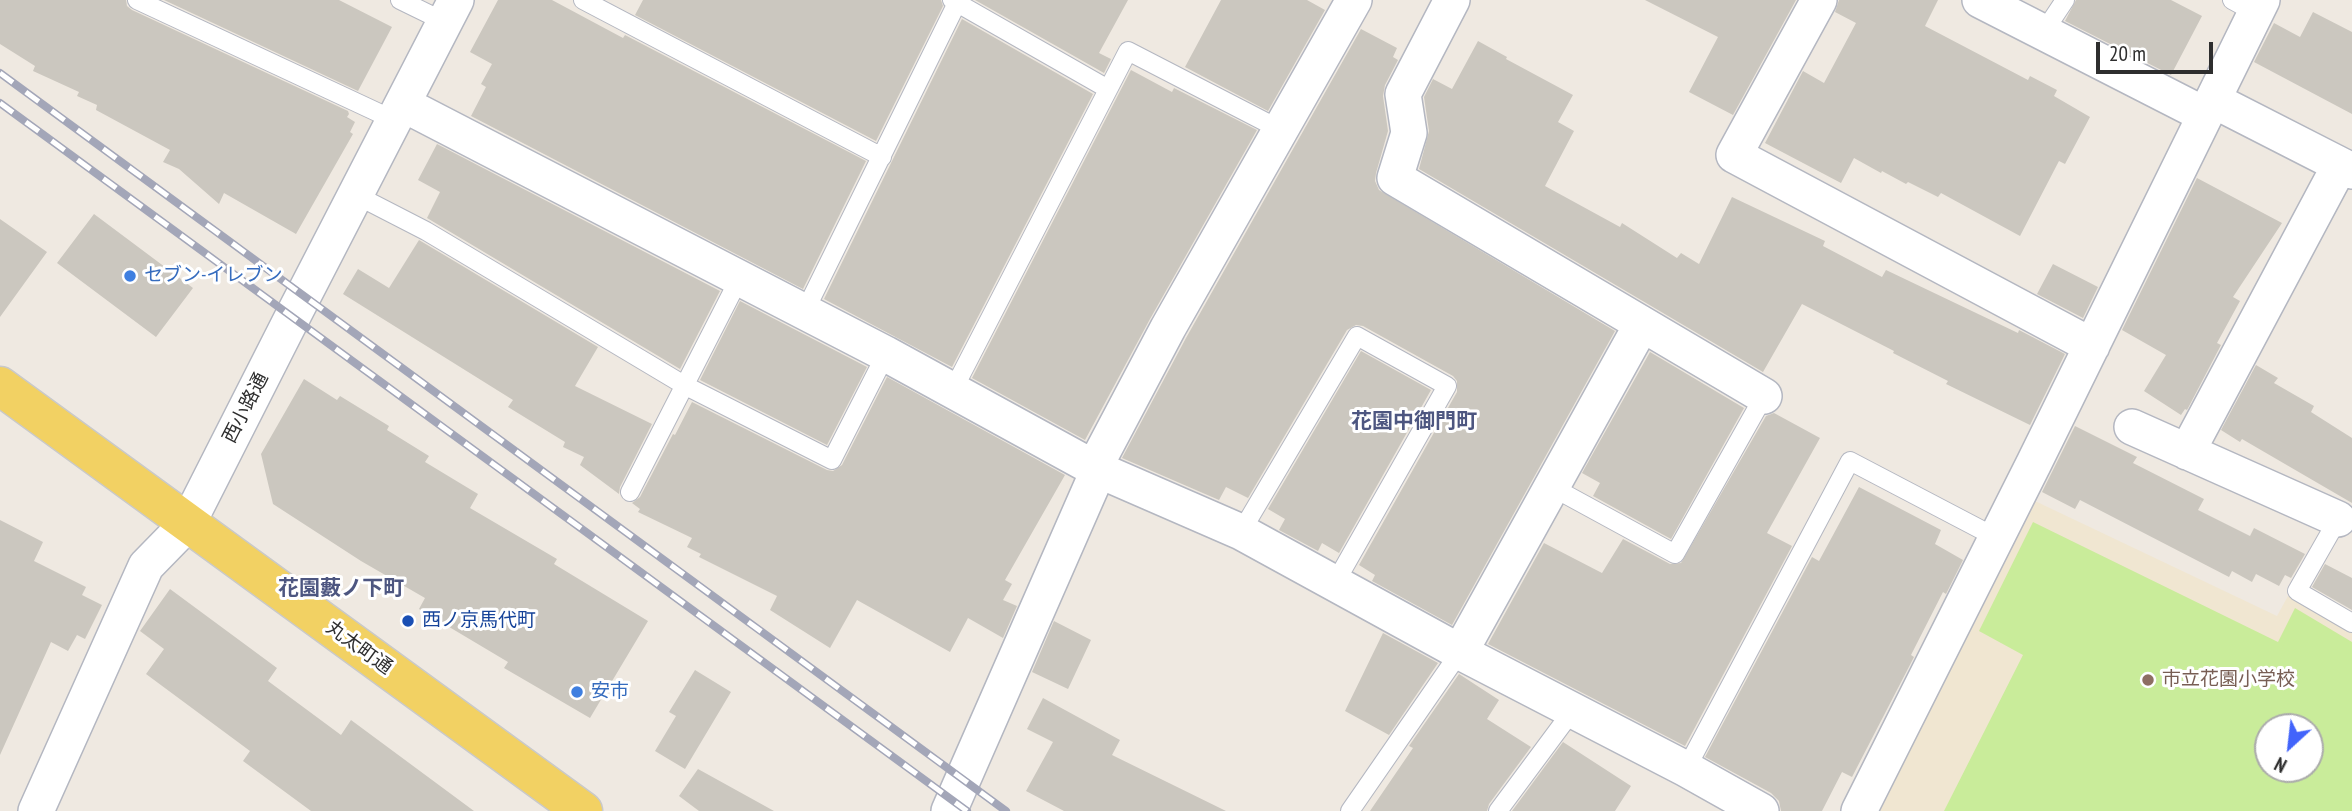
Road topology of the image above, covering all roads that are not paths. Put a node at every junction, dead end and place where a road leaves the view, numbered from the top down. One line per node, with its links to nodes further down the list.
1 (137, 0): 15 (lane)
2 (400, 0): 11 (lane)
3 (583, 0): 17 (lane)
4 (1354, 0): 16 (street)
5 (1452, 0): 22 (street)
6 (1819, 0): 23 (street)
7 (1980, 0): 12 (street)
8 (2065, 0): 12 (lane)
9 (954, 1): 13 (lane); 17 (lane)
10 (2250, 4): 14 (street)
11 (450, 11): 15 (street, 西小路通)
12 (2043, 33): 14 (street)
13 (1108, 89): 16 (lane); 27 (lane)
14 (2209, 108): 18 (street); 23 (street)
15 (398, 112): 19 (street, 西小路通); 20 (street)
16 (1282, 130): 31 (street)
17 (882, 157): 21 (lane)
18 (2346, 168): 30 (street)
19 (356, 195): 25 (lane); 35 (street, 西小路通)
20 (739, 279): 21 (street); 25 (lane)
21 (804, 313): 24 (street)
22 (1642, 324): 28 (street); 32 (street)
23 (2092, 346): 37 (street)
24 (886, 354): 25 (lane); 27 (street)
25 (684, 385): 33 (lane)
26 (0, 386): 35 (main road, 丸太町通)
27 (953, 390): 31 (street)
28 (1764, 396): 32 (lane)
29 (2132, 427): 30 (street)
30 (2187, 452): 34 (street)
31 (1097, 469): 36 (street); 45 (street)
32 (1552, 486): 40 (street)
33 (630, 492)
34 (2338, 519): 39 (lane)
35 (188, 523): 43 (street, 西小路通); 44 (main road, 丸太町通)
36 (1241, 532): 38 (street); 38 (lane)
37 (1997, 538): 42 (lane); 49 (street)
38 (1335, 583): 40 (street)
39 (2352, 623)
40 (1460, 652): 41 (street); 46 (lane)
41 (1573, 710): 42 (street); 47 (lane)
42 (1686, 769): 48 (street)
43 (36, 811)
44 (583, 811)
45 (949, 811)
46 (1350, 811)
47 (1498, 811)
48 (1761, 811)
49 (1860, 811)

